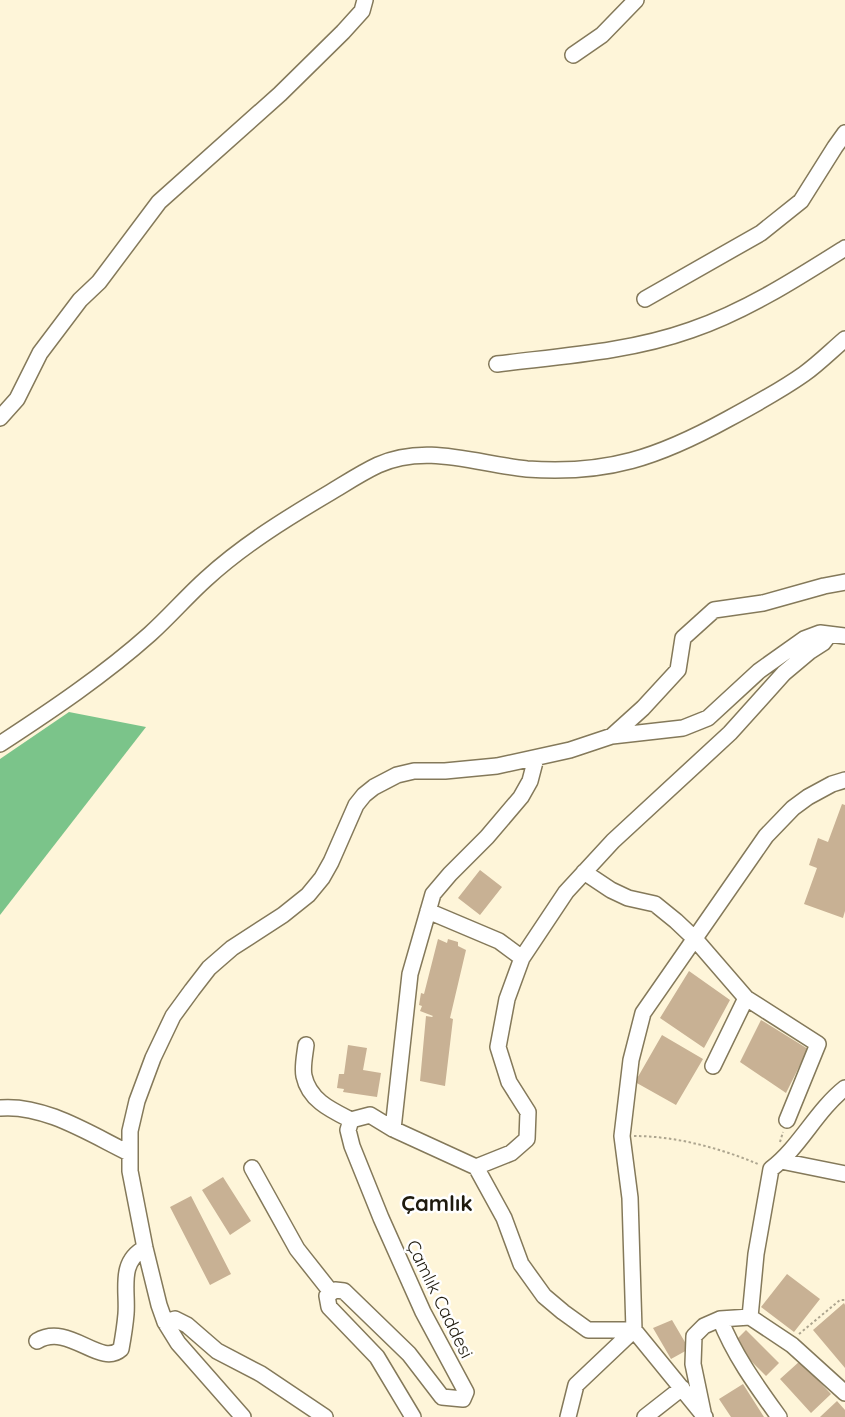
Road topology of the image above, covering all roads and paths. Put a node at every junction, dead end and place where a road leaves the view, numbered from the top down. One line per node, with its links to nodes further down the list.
1 (365, 0): 9 (street)
2 (636, 0): 3 (street)
3 (573, 55)
4 (845, 133): 6 (street)
5 (845, 248): 8 (street)
6 (645, 299)
7 (845, 339): 14 (street)
8 (497, 364)
9 (0, 418)
10 (845, 582): 13 (street)
11 (829, 635): 12 (street); 13 (street); 17 (street)
12 (845, 636)
13 (612, 736): 15 (street)
14 (0, 744)
15 (536, 758): 18 (street); 30 (street)
16 (845, 780): 19 (street)
17 (584, 872): 19 (street); 20 (street)
18 (428, 911): 20 (street); 28 (street)
19 (695, 939): 21 (street); 29 (street)
20 (522, 958): 32 (street)
21 (746, 998): 23 (street); 27 (street)
22 (306, 1045): 26 (street)
23 (713, 1066)
24 (845, 1088): 31 (street)
25 (0, 1108): 30 (street)
26 (351, 1120): 28 (street); 36 (street, Çamlık Caddesi)
27 (787, 1120)
28 (393, 1129): 32 (street)
29 (622, 1136): 31 (path); 41 (street)
30 (129, 1153): 35 (street)
31 (776, 1165): 34 (street); 39 (street)
32 (476, 1167): 41 (street)
33 (252, 1168): 36 (street)
34 (845, 1174)
35 (145, 1248): 40 (street); 42 (street)
36 (331, 1292): 49 (street)
37 (845, 1300): 43 (path)
38 (720, 1318): 39 (street); 46 (street); 52 (street)
39 (750, 1318): 43 (street)
40 (165, 1322): 47 (street); 48 (street)
41 (634, 1330): 44 (street); 50 (street)
42 (37, 1341)
43 (788, 1343): 45 (street)
44 (682, 1388): 46 (street); 51 (street)
45 (845, 1394)
46 (704, 1416)
47 (243, 1417)
48 (326, 1417)
49 (412, 1417)
50 (568, 1417)
51 (645, 1417)
52 (779, 1417)

